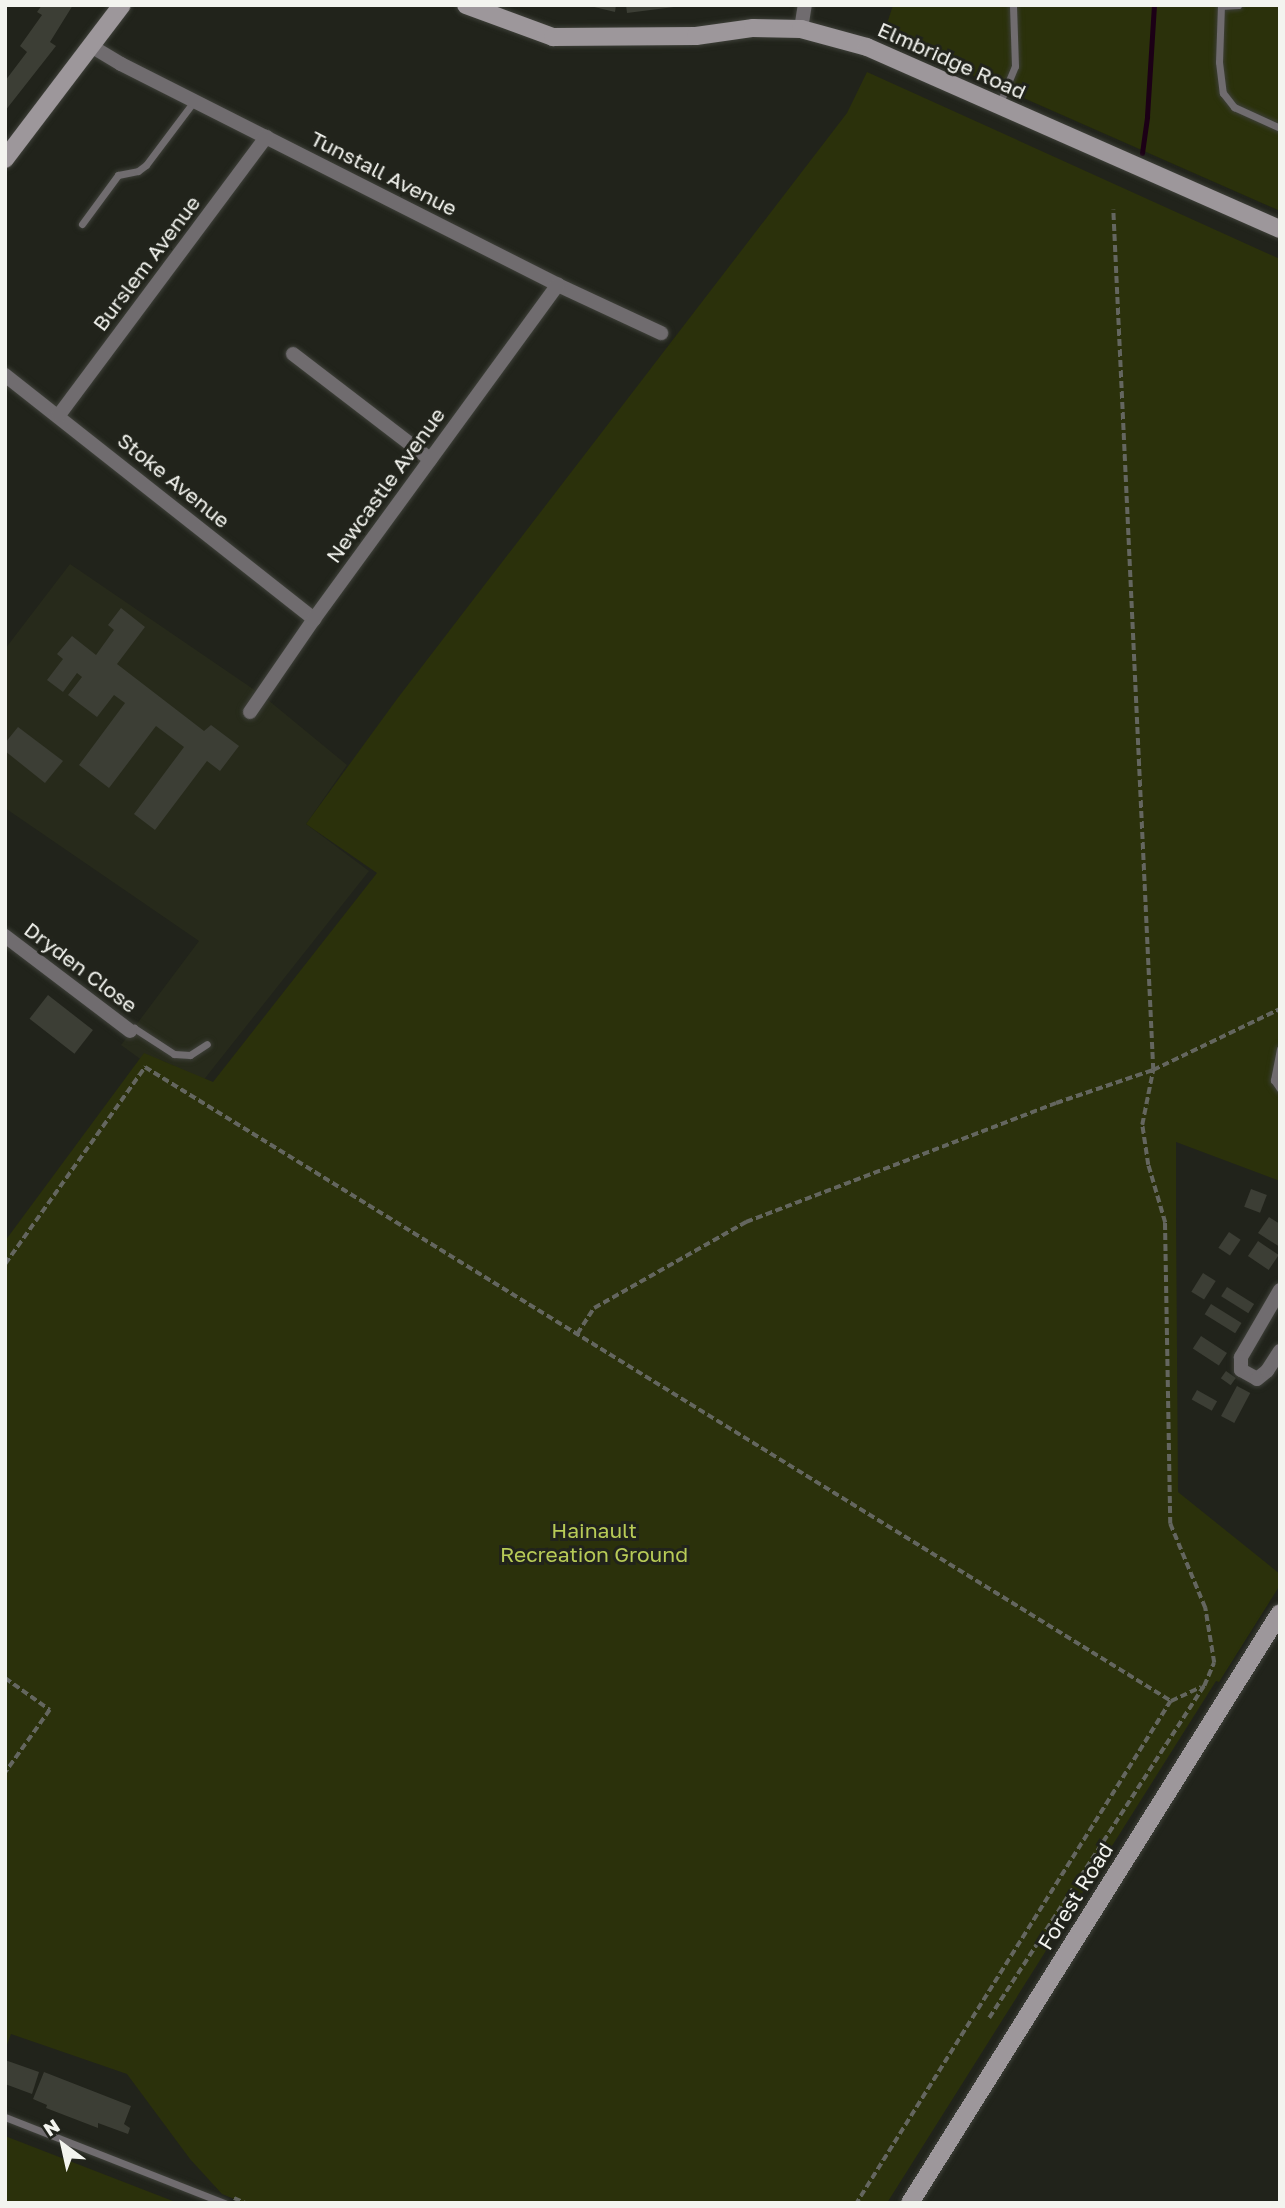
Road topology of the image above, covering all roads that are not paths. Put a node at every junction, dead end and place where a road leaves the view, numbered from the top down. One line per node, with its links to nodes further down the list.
1 (122, 5): 8 (street)
2 (466, 5): 7 (street, Elmbridge Road)
3 (805, 5): 7 (street)
4 (1013, 5): 10 (lane)
5 (1238, 5): 6 (lane)
6 (1221, 6): 11 (lane)
7 (801, 29): 10 (street, Elmbridge Road)
8 (91, 46): 9 (street, Tunstall Avenue); 13 (street)
9 (194, 101): 12 (street, Tunstall Avenue); 14 (lane)
10 (999, 106): 15 (street, Elmbridge Road)
11 (1280, 128)
12 (266, 137): 16 (street, Tunstall Avenue); 20 (street, Burslem Avenue)
13 (5, 159)
14 (82, 224)
15 (1280, 229)
16 (558, 285): 17 (street, Tunstall Avenue); 21 (street, Newcastle Avenue)
17 (660, 333)
18 (293, 354): 21 (street)
19 (5, 375): 20 (street, Stoke Avenue)
20 (59, 415): 22 (street, Stoke Avenue)
21 (430, 459): 22 (street, Newcastle Avenue)
22 (314, 619): 23 (street, Newcastle Avenue)
23 (250, 712)
24 (5, 936): 25 (street, Dryden Close)
25 (131, 1031): 26 (lane)
26 (207, 1044)
27 (1280, 1049): 28 (lane)
28 (1280, 1089)
29 (1280, 1290): 30 (street)
30 (1280, 1350)
31 (1280, 1613): 34 (street, Forest Road)
32 (5, 2117): 33 (lane)
33 (225, 2203)
34 (910, 2203)

